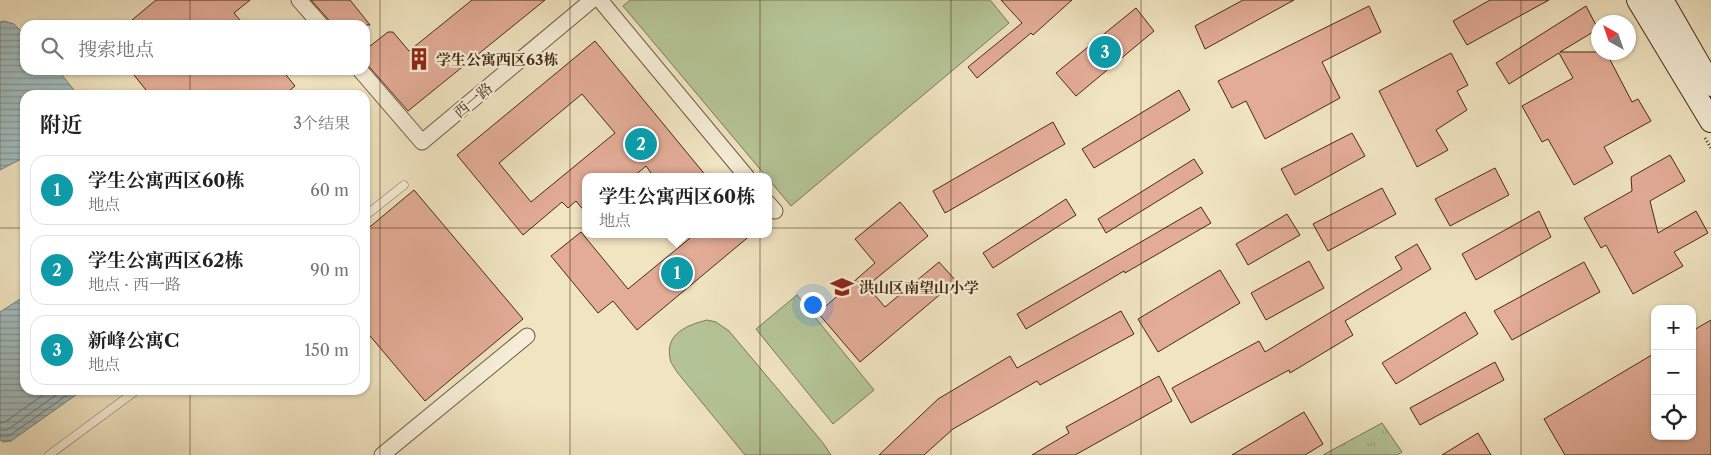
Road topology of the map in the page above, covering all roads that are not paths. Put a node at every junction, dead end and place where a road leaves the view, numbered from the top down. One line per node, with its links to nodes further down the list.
1 (299, 0): 6 (street)
2 (592, 0): 7 (street, 西一路)
3 (600, 0): 10 (street)
4 (1638, 0): 9 (main road)
5 (1662, 0): 8 (main road)
6 (317, 20)
7 (364, 75)
8 (1710, 80)
9 (1711, 121)
10 (744, 173)
11 (404, 185): 12 (lane)
12 (370, 212)
13 (527, 336): 16 (street)
14 (130, 395): 15 (lane)
15 (49, 455)
16 (382, 455)

